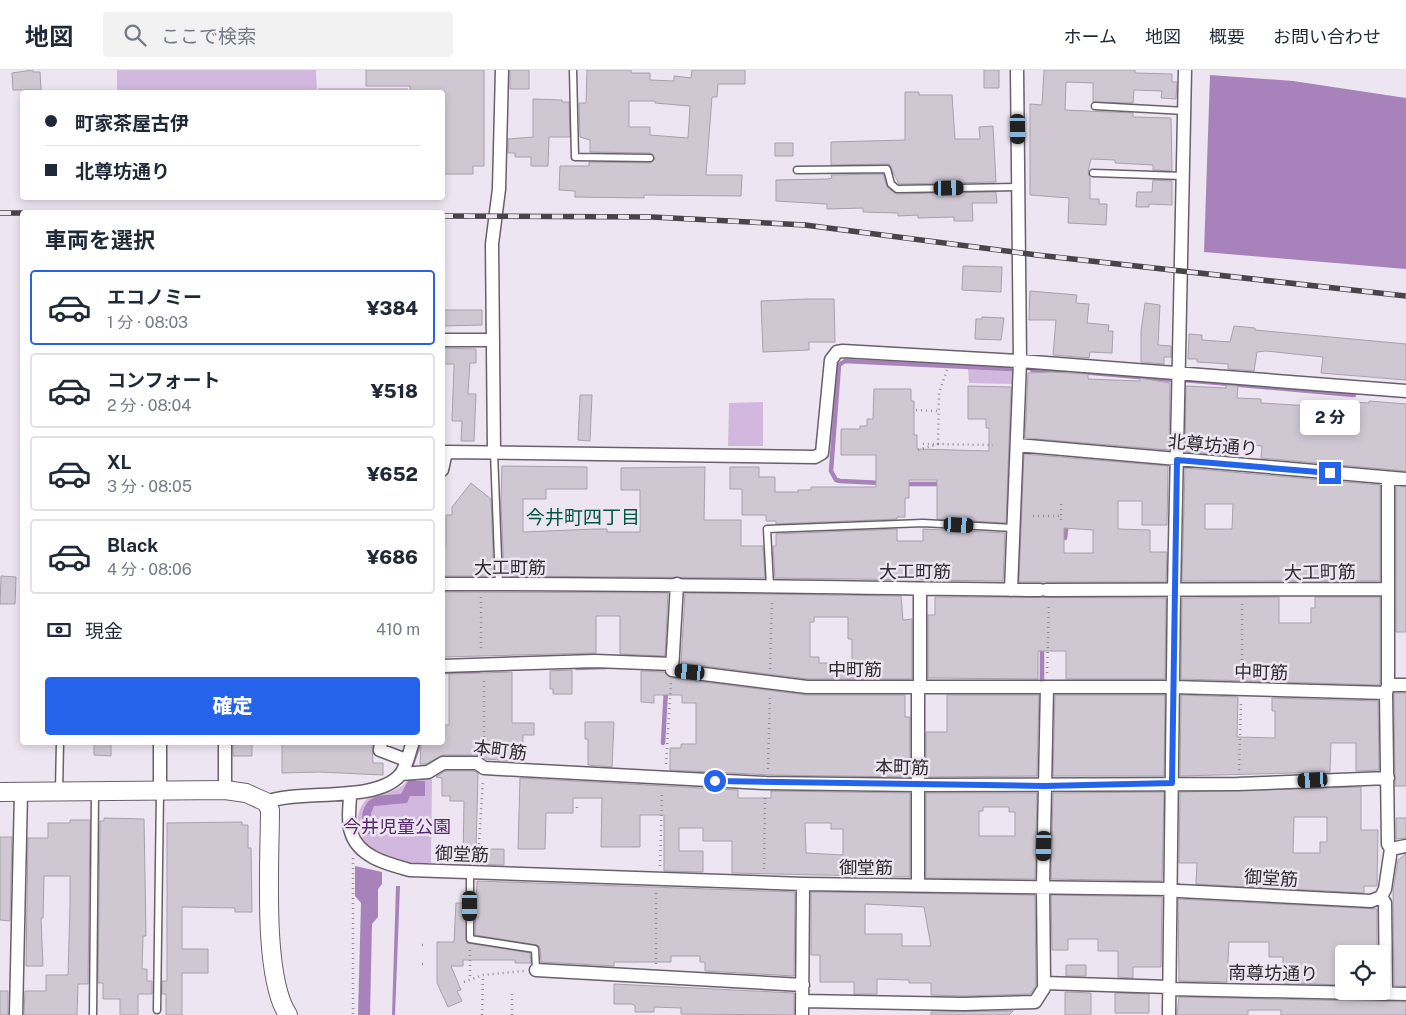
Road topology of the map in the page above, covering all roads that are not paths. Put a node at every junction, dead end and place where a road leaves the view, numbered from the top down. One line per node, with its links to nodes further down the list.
1 (502, 70): 13 (street)
2 (573, 70): 7 (lane)
3 (1017, 70): 11 (street)
4 (1185, 70): 6 (street)
5 (1095, 106): 6 (lane)
6 (1185, 111): 10 (street)
7 (650, 158)
8 (797, 170): 11 (lane)
9 (1093, 173): 10 (lane)
10 (1183, 176): 15 (street)
11 (1018, 187): 14 (street)
12 (445, 340): 13 (street)
13 (493, 340): 18 (street)
14 (1020, 361): 15 (street); 17 (street); 18 (street)
15 (1180, 373): 16 (street); 20 (street)
16 (1406, 391)
17 (1017, 445): 20 (street, 北尊坊通り); 23 (street)
18 (494, 452): 19 (street); 25 (lane)
19 (445, 456)
20 (1177, 460): 21 (street, 北尊坊通り); 31 (street)
21 (1388, 478): 22 (street, 北尊坊通り); 29 (street)
22 (1406, 479)
23 (1013, 528): 27 (lane); 30 (street)
24 (445, 584): 25 (street, 大工町筋)
25 (499, 584): 26 (street, 大工町筋)
26 (676, 584): 27 (street, 大工町筋); 33 (street)
27 (770, 586): 28 (street, 大工町筋)
28 (920, 588): 30 (street, 大工町筋); 35 (street)
29 (1387, 588): 31 (street, 大工町筋); 38 (street)
30 (1011, 590): 31 (street, 大工町筋)
31 (1174, 591): 37 (street)
32 (445, 666): 33 (street, 中町筋)
33 (672, 667): 35 (street, 中町筋)
34 (1406, 685): 38 (street, 中町筋)
35 (919, 687): 36 (street, 中町筋); 48 (street)
36 (1043, 687): 37 (street, 中町筋); 49 (street)
37 (1173, 688): 38 (street, 中町筋); 47 (street)
38 (1387, 689): 46 (street)
39 (60, 745): 52 (lane)
40 (160, 745): 50 (street)
41 (225, 745): 51 (street)
42 (380, 745): 44 (street)
43 (412, 745): 44 (street)
44 (406, 760): 45 (street)
45 (410, 774): 48 (street, 本町筋); 56 (street, 本町筋)
46 (1388, 778): 47 (street, 本町筋); 59 (street)
47 (1172, 783): 49 (street, 本町筋); 64 (street)
48 (917, 785): 49 (street, 本町筋); 62 (street)
49 (1044, 786): 63 (street)
50 (160, 789): 51 (street); 53 (street); 75 (lane)
51 (224, 790): 57 (street)
52 (59, 791): 53 (street); 55 (street)
53 (95, 791): 77 (lane)
54 (0, 792): 55 (street)
55 (21, 792): 76 (street)
56 (350, 794): 57 (street, 本町筋); 60 (street, 御堂筋)
57 (266, 802): 78 (street)
58 (1406, 846): 59 (street)
59 (1391, 849): 65 (street)
60 (470, 873): 61 (street, 御堂筋); 67 (lane)
61 (803, 884): 62 (street, 御堂筋); 69 (street)
62 (918, 885): 63 (street, 御堂筋)
63 (1043, 886): 64 (street, 御堂筋); 68 (street)
64 (1172, 889): 65 (street, 御堂筋); 70 (street)
65 (1381, 897): 66 (street)
66 (1385, 945)
67 (536, 970): 69 (street)
68 (1044, 983): 70 (street, 南尊坊通り); 74 (street)
69 (803, 985): 74 (street)
70 (1170, 988): 71 (street, 南尊坊通り); 80 (street)
71 (1335, 992)
72 (1390, 993): 73 (street, 南尊坊通り)
73 (1406, 994)
74 (803, 1001): 79 (street)
75 (158, 1010)
76 (16, 1015)
77 (93, 1015)
78 (288, 1015)
79 (802, 1015)
80 (1169, 1015)

